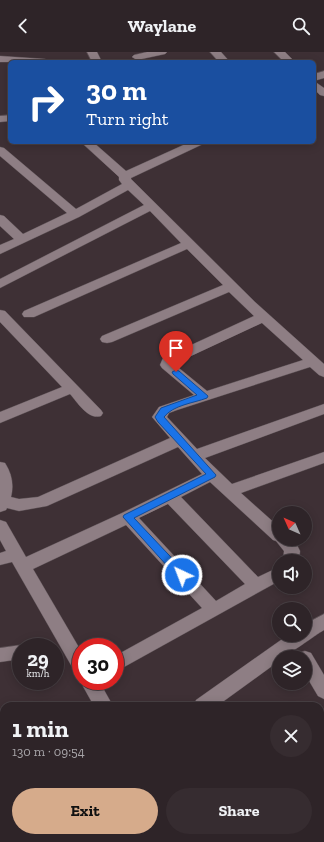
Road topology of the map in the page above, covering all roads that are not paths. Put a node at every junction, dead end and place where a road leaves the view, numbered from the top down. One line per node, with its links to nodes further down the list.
1 (162, 52): 4 (street)
2 (215, 52): 6 (street)
3 (279, 52): 7 (street)
4 (137, 57)
5 (0, 60): 8 (street)
6 (222, 60)
7 (288, 60)
8 (8, 68)
9 (316, 86): 10 (street)
10 (324, 94)
11 (88, 144): 14 (street)
12 (195, 144): 14 (street)
13 (0, 151): 16 (street)
14 (127, 180): 15 (street); 16 (street)
15 (151, 206): 19 (street); 21 (street)
16 (75, 214): 18 (street)
17 (0, 220): 18 (street)
18 (21, 240): 20 (street)
19 (189, 244): 22 (street); 24 (street)
20 (0, 250)
21 (0, 284)
22 (232, 286): 25 (street); 26 (street)
23 (0, 314): 29 (street)
24 (29, 314)
25 (263, 317): 27 (street); 30 (street)
26 (107, 339)
27 (312, 362): 28 (street); 30 (street)
28 (324, 372)
29 (72, 388): 32 (street); 33 (street)
30 (204, 396): 34 (street)
31 (324, 409): 35 (street)
32 (96, 413)
33 (0, 418)
34 (180, 440): 35 (street); 41 (street)
35 (195, 456): 38 (street)
36 (324, 457): 39 (street)
37 (0, 467): 41 (street)
38 (212, 475): 39 (street); 40 (street)
39 (230, 491): 44 (street)
40 (170, 496): 42 (street); 48 (street)
41 (1, 503)
42 (128, 517): 46 (street); 49 (street)
43 (0, 526): 46 (street)
44 (272, 530)
45 (0, 559): 46 (street)
46 (20, 560): 52 (street)
47 (272, 577): 48 (street)
48 (257, 586): 49 (street)
49 (214, 610): 58 (street)
50 (324, 621): 51 (street)
51 (312, 628)
52 (58, 638)
53 (292, 642): 63 (street)
54 (64, 648): 57 (street)
55 (12, 653): 56 (street)
56 (0, 655)
57 (72, 657)
58 (124, 660)
59 (312, 670): 61 (street)
60 (94, 690): 62 (street)
61 (324, 691)
62 (102, 702)
63 (209, 702)

